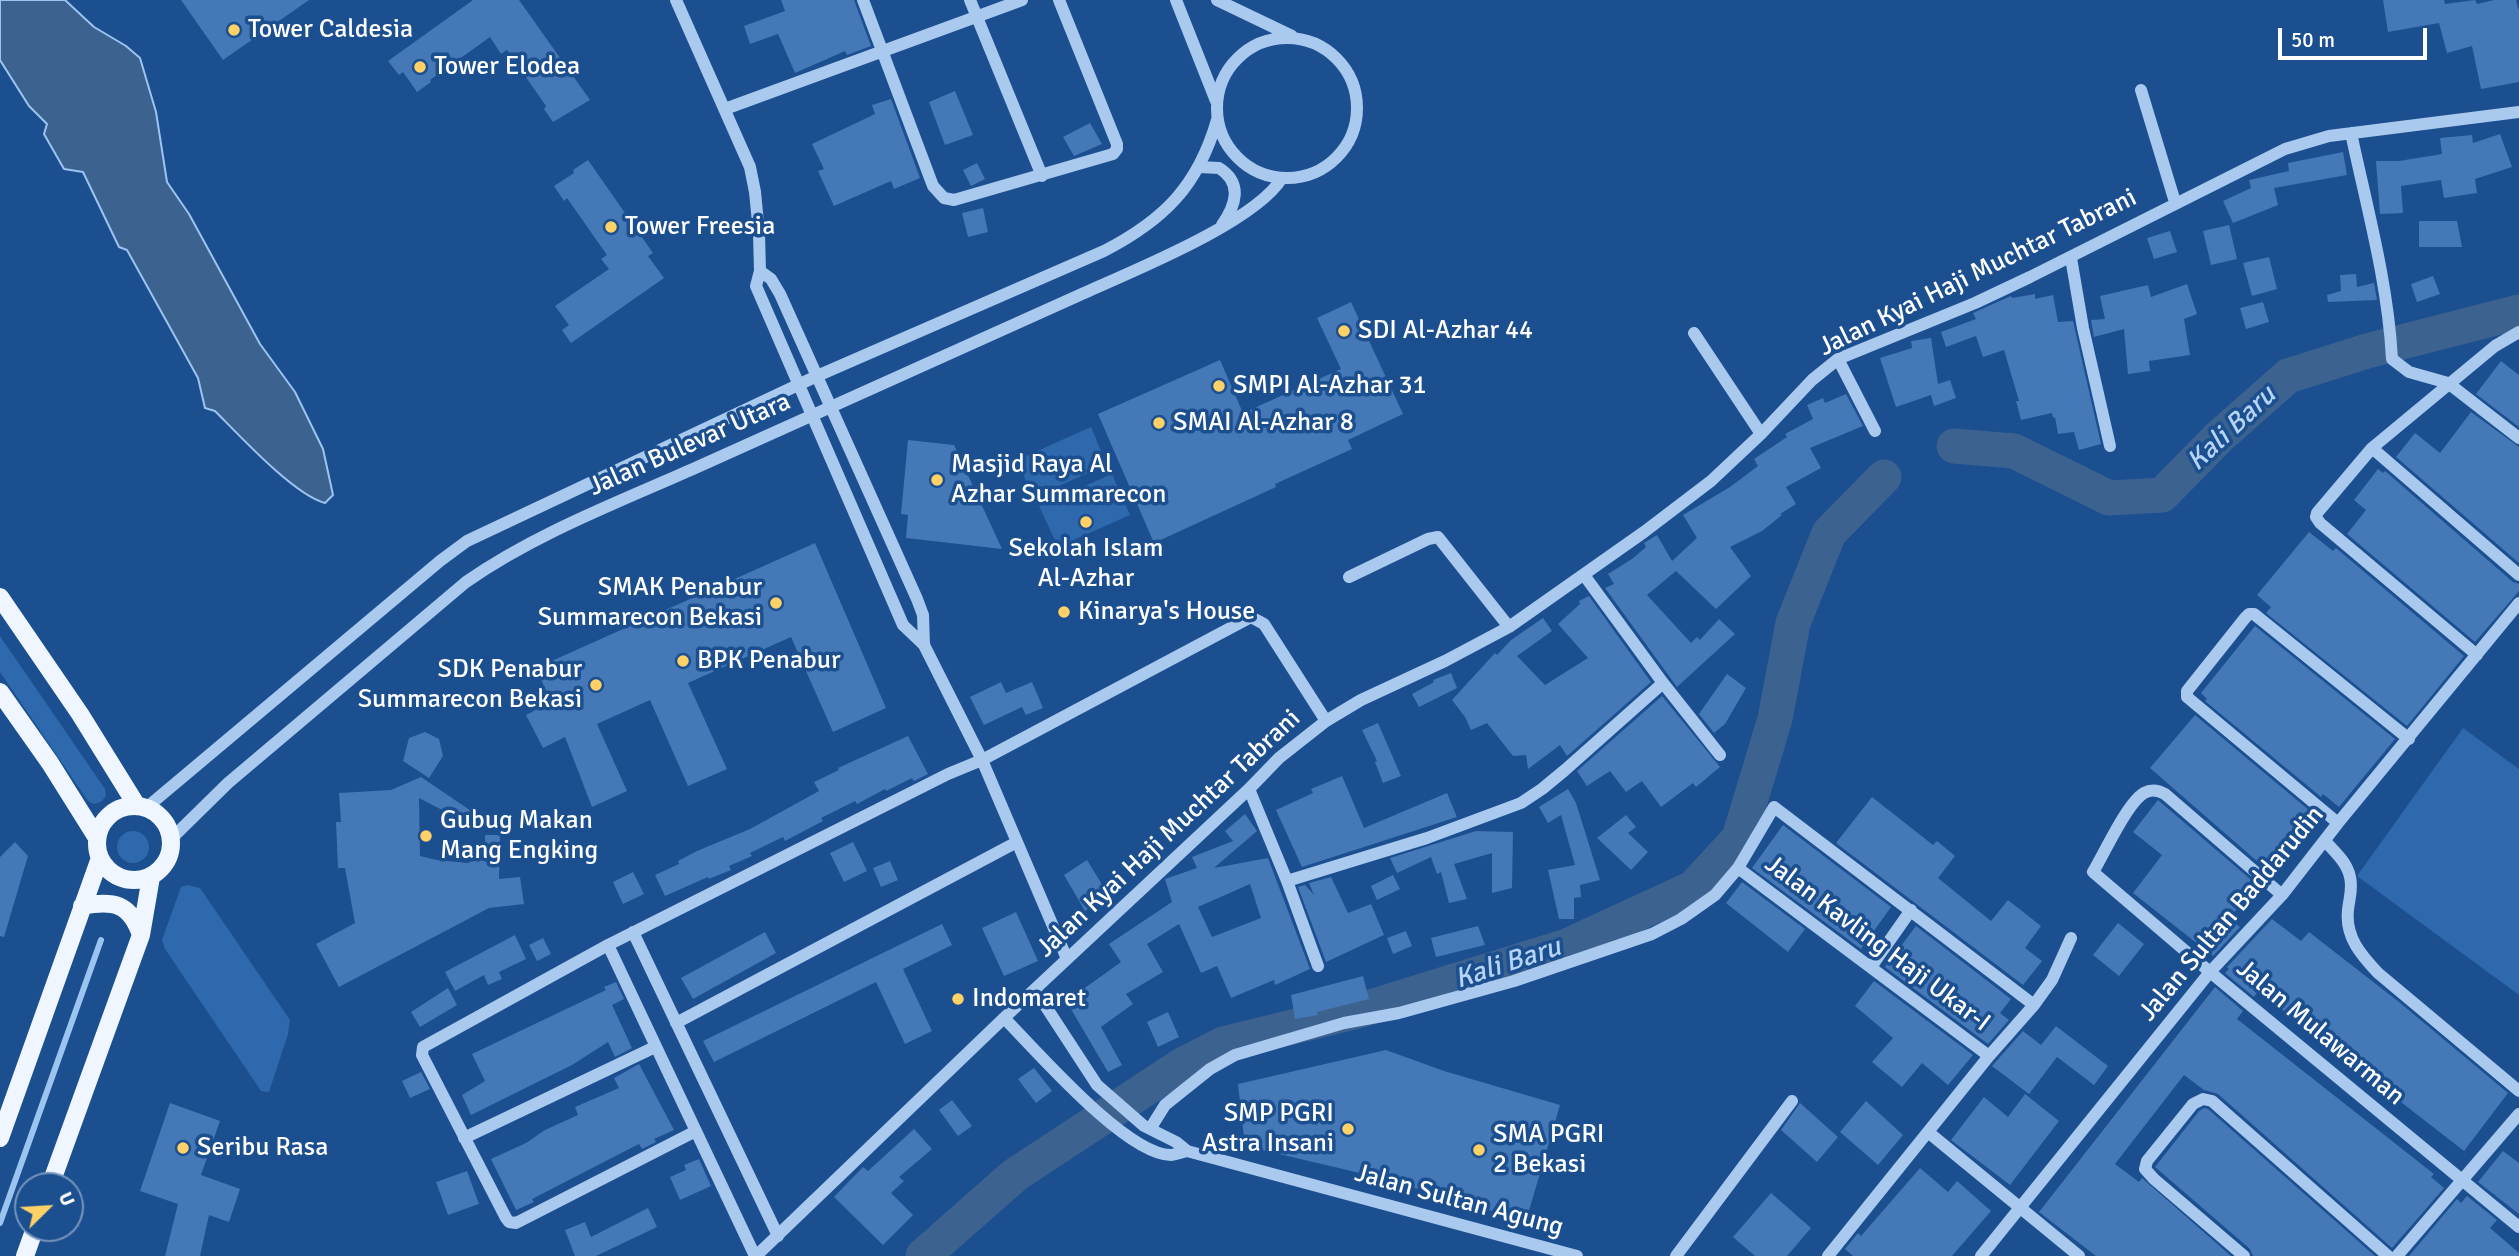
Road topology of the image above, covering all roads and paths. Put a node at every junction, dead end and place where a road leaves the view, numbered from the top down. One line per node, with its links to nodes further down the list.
1 (676, 0): 13 (street)
2 (863, 0): 10 (street)
3 (971, 0): 8 (street)
4 (1022, 0): 8 (street)
5 (1059, 0): 18 (street)
6 (1176, 0): 12 (street)
7 (1217, 0): 9 (street)
8 (977, 17): 10 (street); 18 (street)
9 (1295, 37): 12 (street); 19 (street)
10 (884, 51): 13 (street); 18 (street)
11 (2141, 90): 20 (street)
12 (1216, 101): 15 (street)
13 (724, 109): 23 (street)
14 (2519, 112): 16 (street, Jalan Kyai Haji Muchtar Tabrani)
15 (1217, 120): 17 (street, Jalan Bulevar Utara); 19 (street)
16 (2351, 133): 20 (street, Jalan Kyai Haji Muchtar Tabrani); 28 (street)
17 (1199, 167): 21 (street); 27 (street, Jalan Bulevar Utara)
18 (1042, 176)
19 (1282, 178): 21 (street, Jalan Bulevar Utara)
20 (2175, 202): 22 (street, Jalan Kyai Haji Muchtar Tabrani)
21 (1219, 230): 30 (street, Jalan Bulevar Utara)
22 (2071, 257): 26 (street, Jalan Kyai Haji Muchtar Tabrani); 35 (street)
23 (760, 271): 27 (street); 29 (street)
24 (2519, 332): 28 (street)
25 (1694, 333): 33 (street)
26 (1838, 359): 32 (street); 33 (street, Jalan Kyai Haji Muchtar Tabrani)
27 (817, 376): 29 (street, Jalan Bulevar Utara); 30 (street)
28 (2448, 383): 34 (street); 36 (street)
29 (798, 385): 31 (street); 52 (street, Jalan Bulevar Utara)
30 (831, 406): 31 (street, Jalan Bulevar Utara); 43 (street)
31 (812, 415): 43 (street); 55 (street, Jalan Bulevar Utara)
32 (1875, 431)
33 (1761, 433): 37 (street, Jalan Kyai Haji Muchtar Tabrani)
34 (2519, 438)
35 (2110, 446)
36 (2372, 448): 38 (street); 44 (street)
37 (1584, 575): 42 (street, Jalan Kyai Haji Muchtar Tabrani); 45 (street)
38 (2519, 575)
39 (1349, 577): 42 (street)
40 (0, 597): 52 (main road)
41 (2519, 603): 44 (street, Jalan Sultan Baddarudin)
42 (1509, 626): 47 (street, Jalan Kyai Haji Muchtar Tabrani)
43 (924, 645): 50 (street)
44 (2477, 655): 48 (street, Jalan Sultan Baddarudin)
45 (1662, 683): 49 (street); 61 (street)
46 (0, 692): 54 (main road)
47 (1326, 721): 50 (street); 51 (street, Jalan Kyai Haji Muchtar Tabrani)
48 (2409, 738): 53 (street, Jalan Sultan Baddarudin); 53 (street)
49 (1720, 755)
50 (982, 760): 57 (street); 65 (street)
51 (1249, 789): 61 (street); 69 (street, Jalan Kyai Haji Muchtar Tabrani)
52 (142, 807): 54 (main road); 55 (main road)
53 (2338, 823): 56 (street, Jalan Sultan Baddarudin)
54 (97, 838): 58 (main road)
55 (171, 839): 60 (main road)
56 (2325, 841): 62 (street, Jalan Sultan Baddarudin); 79 (street)
57 (1017, 842): 69 (street); 76 (street)
58 (100, 858): 60 (main road); 63 (main road)
59 (1738, 869): 64 (street); 71 (street, Jalan Kavling Haji Ukar-I); 82 (street)
60 (151, 877): 66 (main road)
61 (1287, 881): 70 (street)
62 (2282, 895): 72 (street, Jalan Sultan Baddarudin); 72 (street, Jalan Mulawarman)
63 (82, 906): 66 (main road); 85 (main road)
64 (1911, 911): 71 (street); 74 (street)
65 (633, 932): 68 (street); 76 (street)
66 (141, 935): 88 (main road)
67 (2071, 938): 74 (street)
68 (608, 945): 77 (street); 86 (street)
69 (1068, 959): 73 (street, Jalan Kyai Haji Muchtar Tabrani)
70 (1318, 966)
71 (1871, 967): 78 (street, Jalan Kavling Haji Ukar-I)
72 (2210, 972): 89 (street, Jalan Mulawarman); 90 (street, Jalan Sultan Baddarudin)
73 (1035, 990): 75 (street, Jalan Kyai Haji Muchtar Tabrani); 82 (street)
74 (2034, 1004): 78 (street)
75 (1004, 1018): 87 (street); 92 (street, Jalan Kyai Haji Muchtar Tabrani)
76 (676, 1023): 92 (street)
77 (655, 1047): 83 (street); 86 (street)
78 (1989, 1056): 84 (street)
79 (2519, 1091)
80 (1792, 1101): 95 (street)
81 (2519, 1114): 89 (street)
82 (1147, 1127): 87 (street)
83 (696, 1131): 86 (street); 93 (street)
84 (1928, 1132): 90 (street); 96 (street)
85 (0, 1138)
86 (464, 1138)
87 (1186, 1151): 94 (street, Jalan Sultan Agung)
88 (55, 1172)
89 (2461, 1180): 91 (street, Jalan Mulawarman); 101 (street)
90 (2020, 1208): 97 (street, Jalan Sultan Baddarudin); 98 (street)
91 (2519, 1227)
92 (778, 1236): 93 (street, Jalan Kyai Haji Muchtar Tabrani)
93 (756, 1256)
94 (1577, 1256)
95 (1676, 1256)
96 (1828, 1256)
97 (1981, 1256)
98 (2079, 1256)
99 (2244, 1256): 100 (street)
100 (2388, 1256)
101 (2397, 1256)

